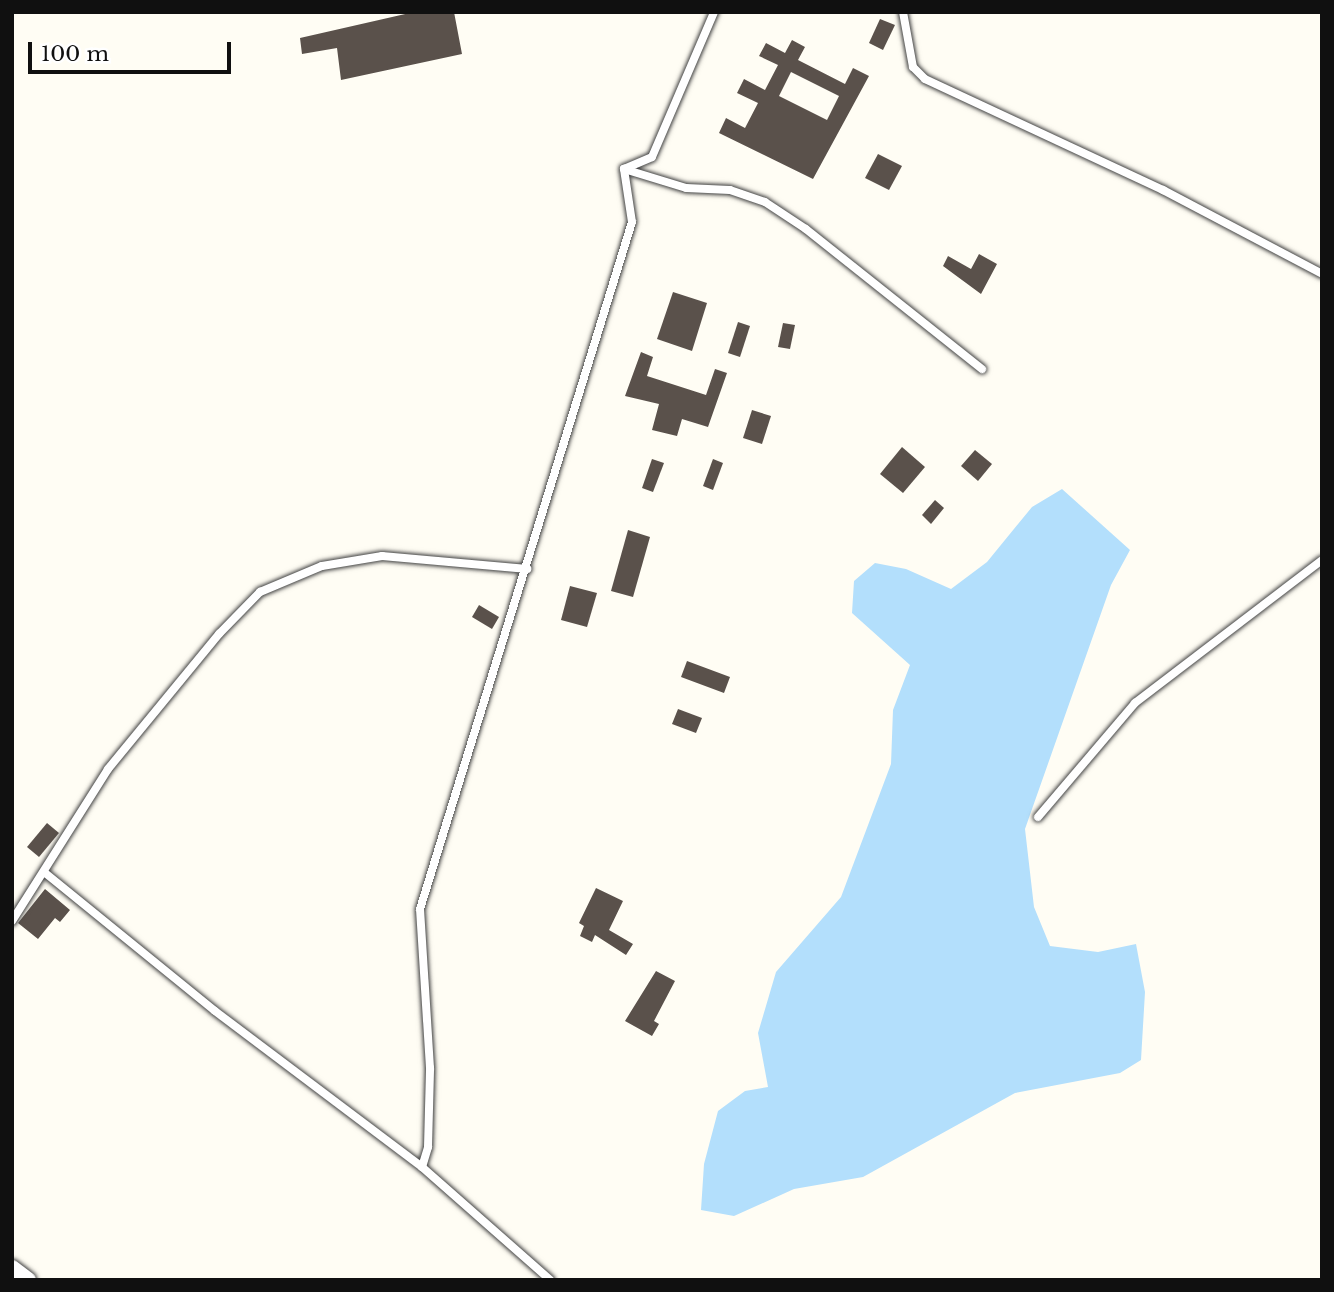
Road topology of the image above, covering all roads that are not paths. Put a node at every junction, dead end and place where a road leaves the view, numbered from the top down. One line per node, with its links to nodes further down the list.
1 (714, 12): 3 (lane)
2 (904, 12): 4 (lane)
3 (624, 169): 5 (lane); 7 (lane)
4 (1322, 274)
5 (982, 369)
6 (1322, 560): 8 (lane)
7 (527, 569): 9 (lane); 11 (lane)
8 (1038, 817)
9 (44, 872): 10 (lane); 11 (lane)
10 (12, 921)
11 (422, 1167): 14 (lane)
12 (12, 1268): 13 (street)
13 (28, 1280)
14 (550, 1280)

